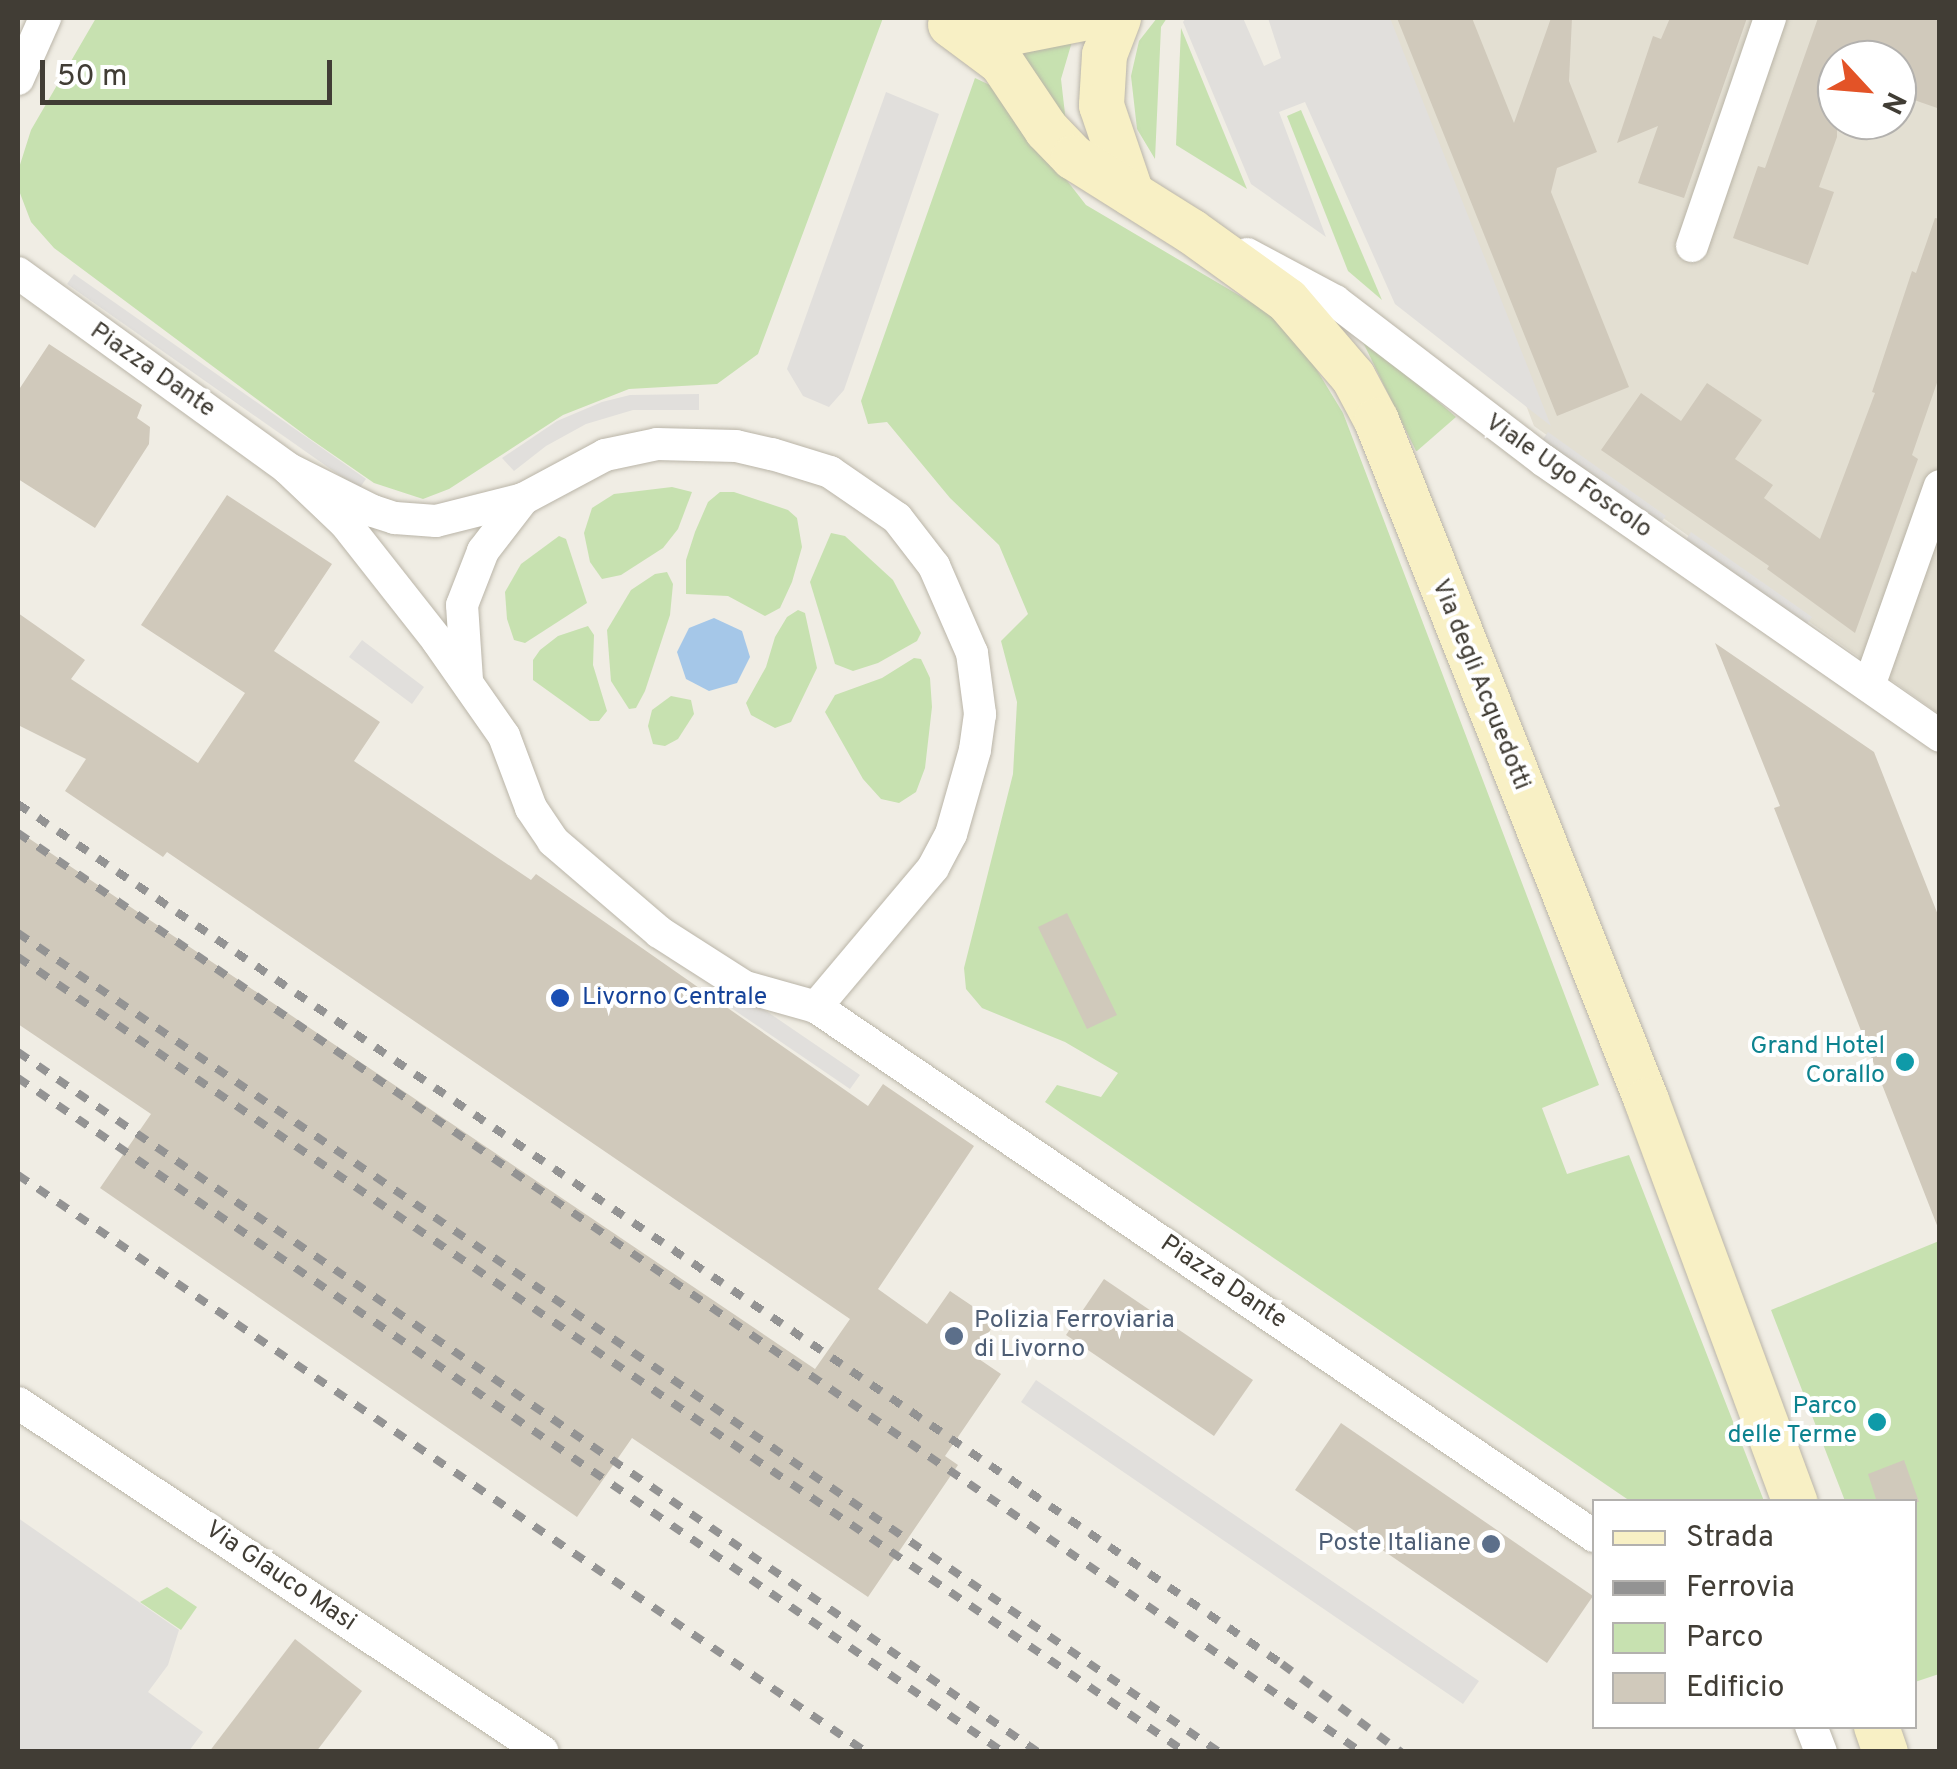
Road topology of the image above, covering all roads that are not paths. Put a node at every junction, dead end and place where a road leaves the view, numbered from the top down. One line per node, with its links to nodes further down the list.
1 (45, 18): 6 (street)
2 (1083, 18): 5 (main road)
3 (1118, 18): 7 (main road)
4 (1770, 18): 9 (street)
5 (940, 21): 7 (main road, Via degli Acquedotti)
6 (18, 76)
7 (1131, 193): 8 (main road, Via degli Acquedotti)
8 (1191, 231): 14 (street, Viale Ugo Foscolo); 21 (main road, Via degli Acquedotti)
9 (1692, 246)
10 (18, 273): 11 (street, Piazza Dante)
11 (287, 468): 13 (street, Piazza Dante); 15 (street, Piazza Dante)
12 (1940, 486): 14 (street)
13 (523, 499): 15 (street, Piazza Dante); 17 (street, Piazza Dante)
14 (1869, 686): 16 (street, Viale Ugo Foscolo)
15 (469, 689): 18 (street, Piazza Dante)
16 (1940, 736)
17 (849, 965): 18 (street, Piazza Dante); 19 (street)
18 (816, 1007): 19 (street, Piazza Dante)
19 (850, 1031): 22 (street, Piazza Dante)
20 (18, 1402): 23 (street, Via Glauco Masi)
21 (1794, 1499)
22 (1592, 1535)
23 (543, 1752)

